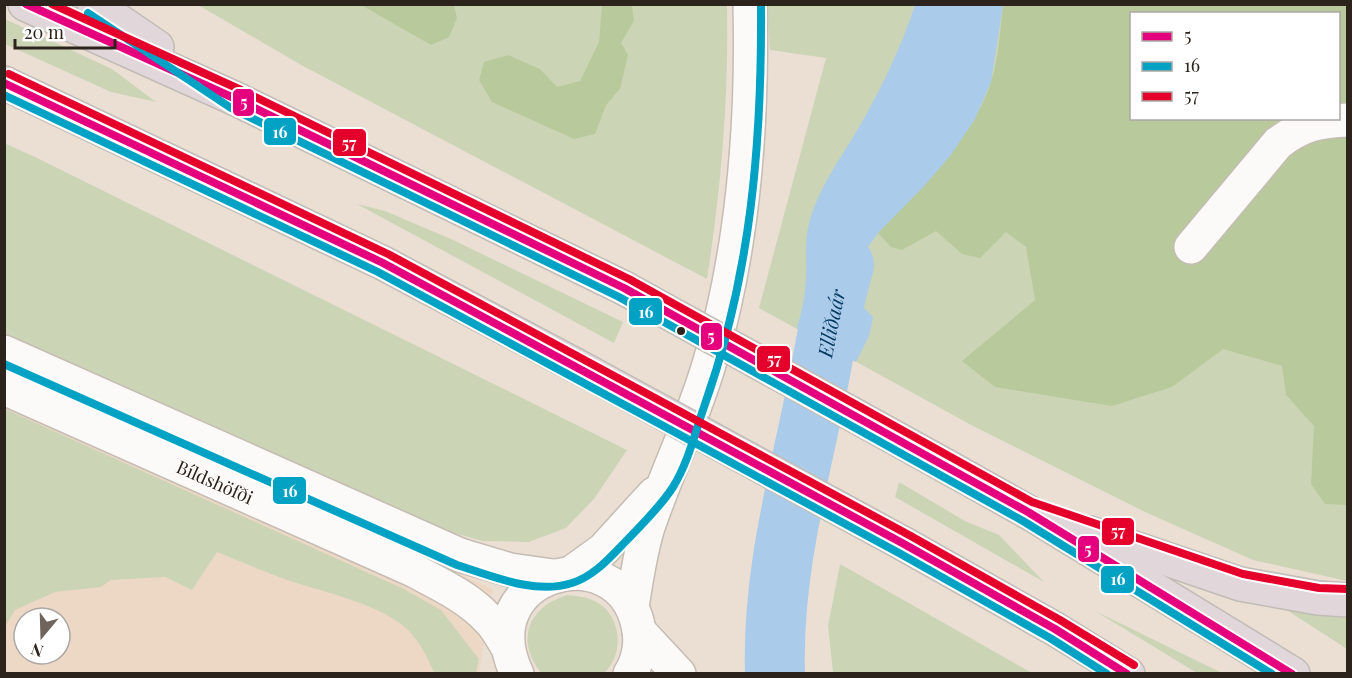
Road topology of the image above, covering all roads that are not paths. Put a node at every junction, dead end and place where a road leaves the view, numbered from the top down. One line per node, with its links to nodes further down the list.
1 (25, 4): 5 (highway)
2 (94, 4): 5 (highway)
3 (750, 4): 10 (street)
4 (6, 84): 18 (highway, bridge)
5 (236, 99): 11 (highway, bridge)
6 (1347, 120): 7 (street)
7 (1191, 247)
8 (4, 352): 12 (street, Bíldshöfði)
9 (4, 388): 15 (street, Bíldshöfði)
10 (665, 481): 12 (street); 14 (street)
11 (1028, 512): 13 (highway); 19 (highway)
12 (562, 574): 14 (street, Bíldshöfði); 15 (street, Bíldshöfði)
13 (1347, 600)
14 (636, 619): 16 (street); 17 (street, Bíldshöfði)
15 (510, 663)
16 (630, 674)
17 (679, 674)
18 (1128, 674)
19 (1293, 674)

